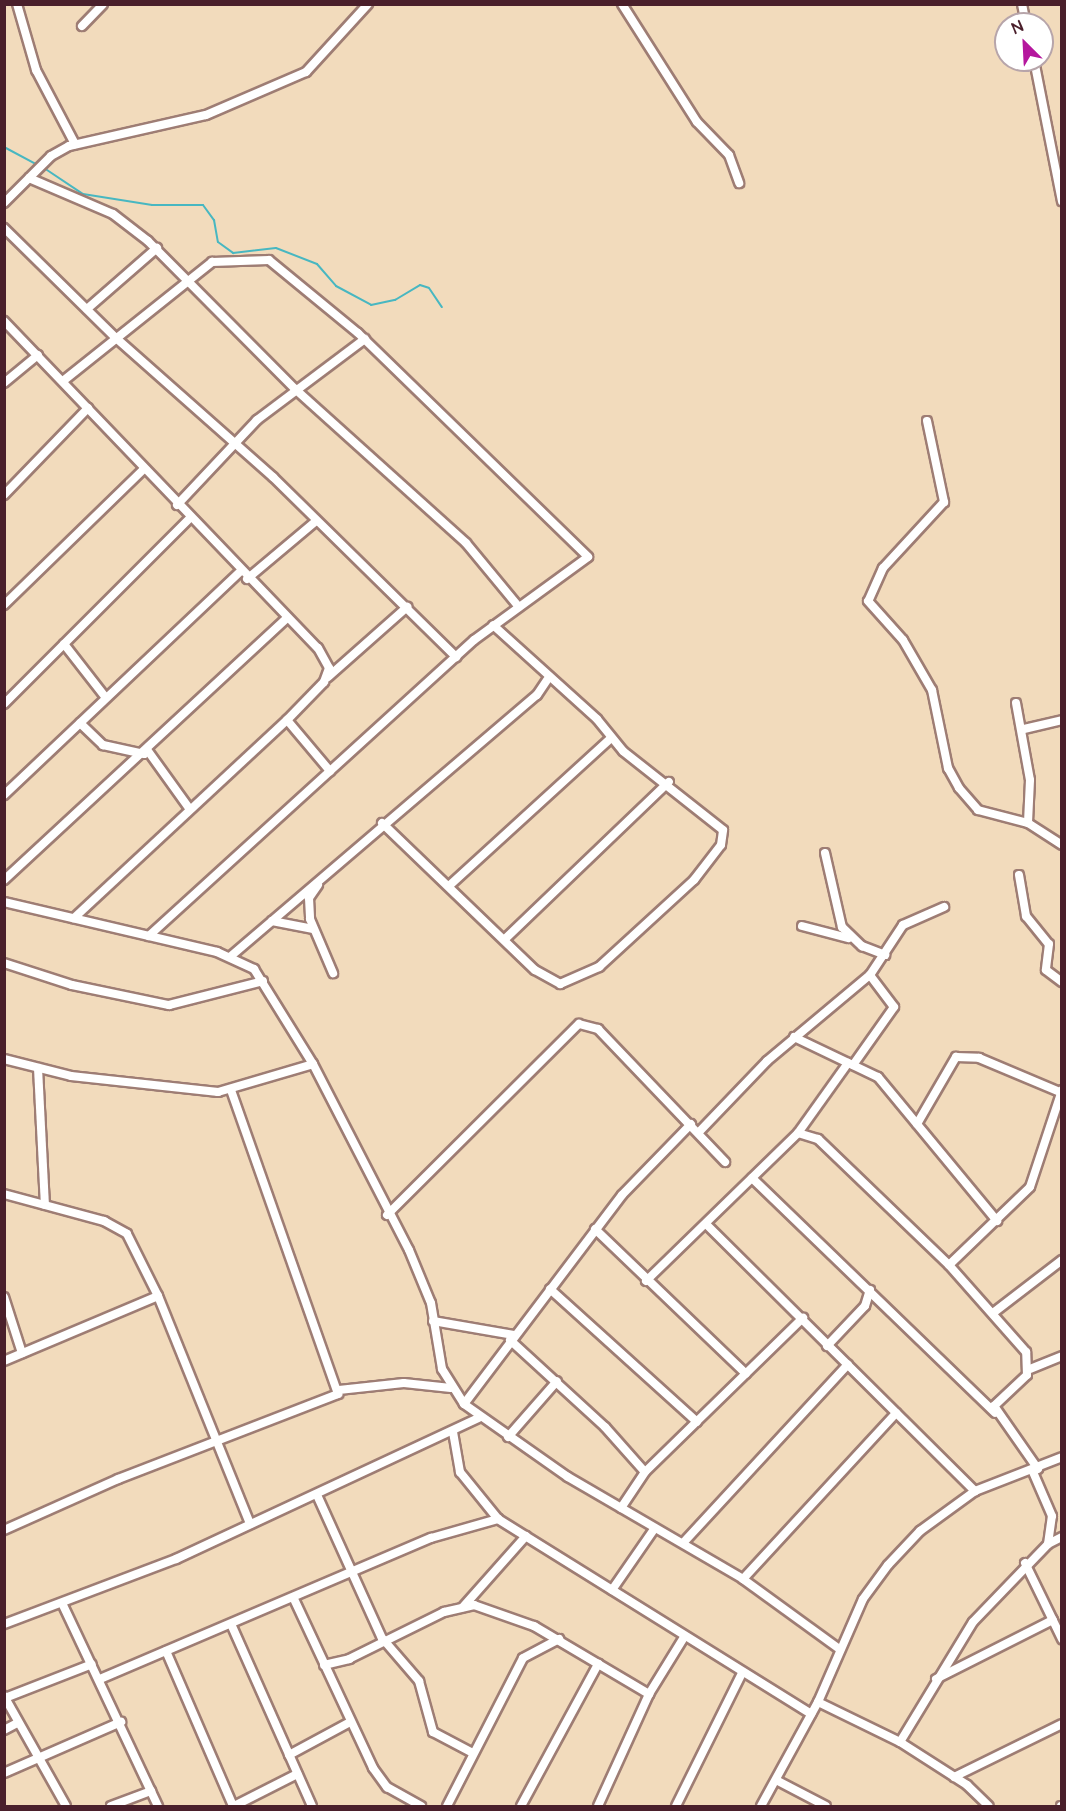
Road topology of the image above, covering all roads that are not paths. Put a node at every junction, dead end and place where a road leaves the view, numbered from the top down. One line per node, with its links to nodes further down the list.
1 (17, 4): 7 (street)
2 (103, 4): 5 (street)
3 (368, 4): 7 (street)
4 (622, 4): 9 (street)
5 (82, 26)
6 (1036, 72): 10 (street)
7 (75, 144): 8 (street)
8 (29, 178): 11 (street); 13 (street)
9 (739, 183)
10 (1062, 201)
11 (4, 203)
12 (4, 228): 15 (street)
13 (157, 248): 14 (street); 15 (street)
14 (189, 280): 17 (street); 18 (street); 22 (street)
15 (87, 309): 17 (street)
16 (4, 321): 19 (street)
17 (117, 338): 20 (street); 25 (street)
18 (365, 339): 22 (street); 35 (street)
19 (38, 355): 20 (street); 21 (street)
20 (63, 381): 23 (street)
21 (4, 383)
22 (295, 389): 25 (street); 35 (street)
23 (88, 408): 26 (street); 27 (street)
24 (927, 421): 56 (street)
25 (234, 442): 28 (street); 30 (street)
26 (143, 470): 28 (street); 33 (street)
27 (4, 495)
28 (177, 505): 29 (street)
29 (190, 518): 31 (street); 38 (street)
30 (315, 522): 32 (street); 34 (street)
31 (240, 572): 32 (street); 42 (street)
32 (247, 579): 36 (street)
33 (4, 605)
34 (407, 607): 39 (street); 40 (street)
35 (519, 607): 37 (street)
36 (287, 618): 40 (street); 50 (street)
37 (493, 625): 39 (street); 41 (street)
38 (64, 644): 42 (street); 44 (street)
39 (456, 657): 51 (street)
40 (328, 677): 45 (street)
41 (548, 680): 49 (street); 55 (street)
42 (106, 698): 47 (street)
43 (1016, 703): 48 (street)
44 (4, 704)
45 (287, 720): 51 (street); 54 (street)
46 (1062, 720): 48 (street)
47 (80, 723): 50 (street); 53 (street)
48 (1024, 729): 56 (street)
49 (610, 739): 52 (street); 62 (street)
50 (146, 752): 54 (street); 61 (street)
51 (330, 771): 69 (street)
52 (669, 782): 71 (street); 71 (street)
53 (4, 795)
54 (189, 808): 65 (street)
55 (382, 823): 59 (street); 62 (street)
56 (1028, 823): 57 (street)
57 (1062, 845)
58 (825, 853): 70 (street)
59 (327, 872): 66 (street); 68 (street)
60 (1019, 875): 78 (street)
61 (4, 880)
62 (450, 885): 71 (street)
63 (4, 902): 65 (street)
64 (944, 907): 72 (street)
65 (74, 918): 69 (street)
66 (272, 921): 68 (street); 73 (street)
67 (802, 926): 70 (street)
68 (313, 929): 75 (street)
69 (149, 936): 73 (street)
70 (849, 938): 72 (street)
71 (505, 939)
72 (885, 955): 76 (street)
73 (231, 956): 77 (street)
74 (4, 963): 77 (street)
75 (333, 973)
76 (870, 975): 79 (street); 82 (street)
77 (263, 981): 81 (street)
78 (1062, 982)
79 (794, 1037): 82 (street); 88 (street)
80 (4, 1059): 83 (street)
81 (313, 1064): 84 (street); 94 (street)
82 (850, 1064): 87 (street); 89 (street)
83 (38, 1068): 84 (street); 93 (street)
84 (231, 1090): 118 (street)
85 (1061, 1091): 87 (street); 95 (street)
86 (691, 1124): 88 (street); 94 (street); 97 (street)
87 (917, 1124): 95 (street)
88 (699, 1132): 90 (street)
89 (798, 1133): 91 (street); 99 (street)
90 (725, 1162)
91 (752, 1178): 96 (street); 102 (street)
92 (4, 1194): 93 (street)
93 (45, 1205): 103 (street)
94 (387, 1215): 107 (street)
95 (997, 1221): 99 (street)
96 (707, 1224): 100 (street); 106 (street)
97 (595, 1229): 100 (street); 101 (street)
98 (1062, 1260): 105 (street)
99 (949, 1265): 105 (street)
100 (646, 1281): 115 (street)
101 (550, 1289): 108 (street); 123 (street)
102 (870, 1290): 109 (street); 121 (street)
103 (158, 1296): 110 (street); 126 (street)
104 (4, 1297): 110 (street)
105 (993, 1313): 114 (street)
106 (803, 1318): 109 (street); 115 (street)
107 (433, 1321): 108 (street); 117 (street)
108 (512, 1338): 116 (street); 119 (street)
109 (827, 1346): 113 (street)
110 (22, 1353): 112 (street)
111 (1062, 1356): 114 (street)
112 (4, 1361)
113 (848, 1364): 120 (street); 139 (street)
114 (1030, 1370): 121 (street)
115 (746, 1374): 123 (street)
116 (557, 1381): 125 (street); 129 (street)
117 (451, 1388): 118 (street); 119 (street)
118 (339, 1390): 126 (street)
119 (464, 1404): 122 (street)
120 (896, 1413): 130 (street); 143 (street)
121 (996, 1413): 128 (street)
122 (479, 1418): 124 (street); 125 (street)
123 (697, 1422): 129 (street)
124 (453, 1432): 131 (street); 133 (street)
125 (508, 1437): 132 (street)
126 (216, 1440): 134 (street); 136 (street)
127 (1062, 1457): 128 (street)
128 (1035, 1470): 130 (street); 140 (street)
129 (645, 1472): 132 (street)
130 (975, 1491): 155 (street)
131 (317, 1495): 134 (street); 142 (street)
132 (621, 1508): 135 (street)
133 (498, 1519): 137 (street); 142 (street)
134 (250, 1524): 146 (street)
135 (655, 1528): 139 (street); 144 (street)
136 (4, 1530)
137 (526, 1536): 144 (street); 147 (street)
138 (1062, 1537): 140 (street)
139 (683, 1543): 143 (street)
140 (1048, 1544): 141 (street)
141 (1025, 1563): 148 (street); 162 (street)
142 (351, 1575): 145 (street); 151 (street)
143 (743, 1579): 155 (street)
144 (612, 1590): 153 (street)
145 (294, 1599): 150 (street); 159 (street)
146 (62, 1603): 149 (street); 157 (street)
147 (463, 1606): 151 (street); 152 (street)
148 (1053, 1620): 154 (street); 162 (street)
149 (4, 1624)
150 (231, 1624): 156 (street); 174 (street)
151 (382, 1638): 159 (street); 173 (street)
152 (559, 1639): 158 (street); 173 (street)
153 (683, 1639): 160 (street); 163 (street)
154 (1062, 1639)
155 (838, 1648): 165 (street)
156 (166, 1651): 161 (street); 184 (street)
157 (92, 1664): 161 (street); 164 (street)
158 (598, 1664): 163 (street); 188 (street)
159 (324, 1665): 168 (street)
160 (742, 1673): 166 (street); 190 (street)
161 (100, 1679): 167 (street)
162 (933, 1680): 172 (street)
163 (649, 1694): 189 (street)
164 (5, 1697): 169 (street)
165 (818, 1702): 166 (street); 172 (street)
166 (811, 1714): 179 (street)
167 (121, 1722): 175 (street); 180 (street)
168 (350, 1722): 174 (street); 186 (street)
169 (17, 1723): 171 (street); 175 (street)
170 (1062, 1724): 178 (street)
171 (4, 1730)
172 (900, 1742): 178 (street)
173 (473, 1753): 187 (street)
174 (289, 1755): 177 (street)
175 (39, 1759): 176 (street); 181 (street)
176 (4, 1773)
177 (297, 1774): 184 (street); 185 (street)
178 (954, 1777): 193 (street)
179 (776, 1780): 191 (street); 192 (street)
180 (151, 1791): 182 (street); 183 (street)
181 (66, 1806)
182 (111, 1806)
183 (158, 1806)
184 (233, 1806)
185 (312, 1806)
186 (421, 1806)
187 (447, 1806)
188 (521, 1806)
189 (598, 1806)
190 (676, 1806)
191 (761, 1806)
192 (826, 1806)
193 (989, 1806)

